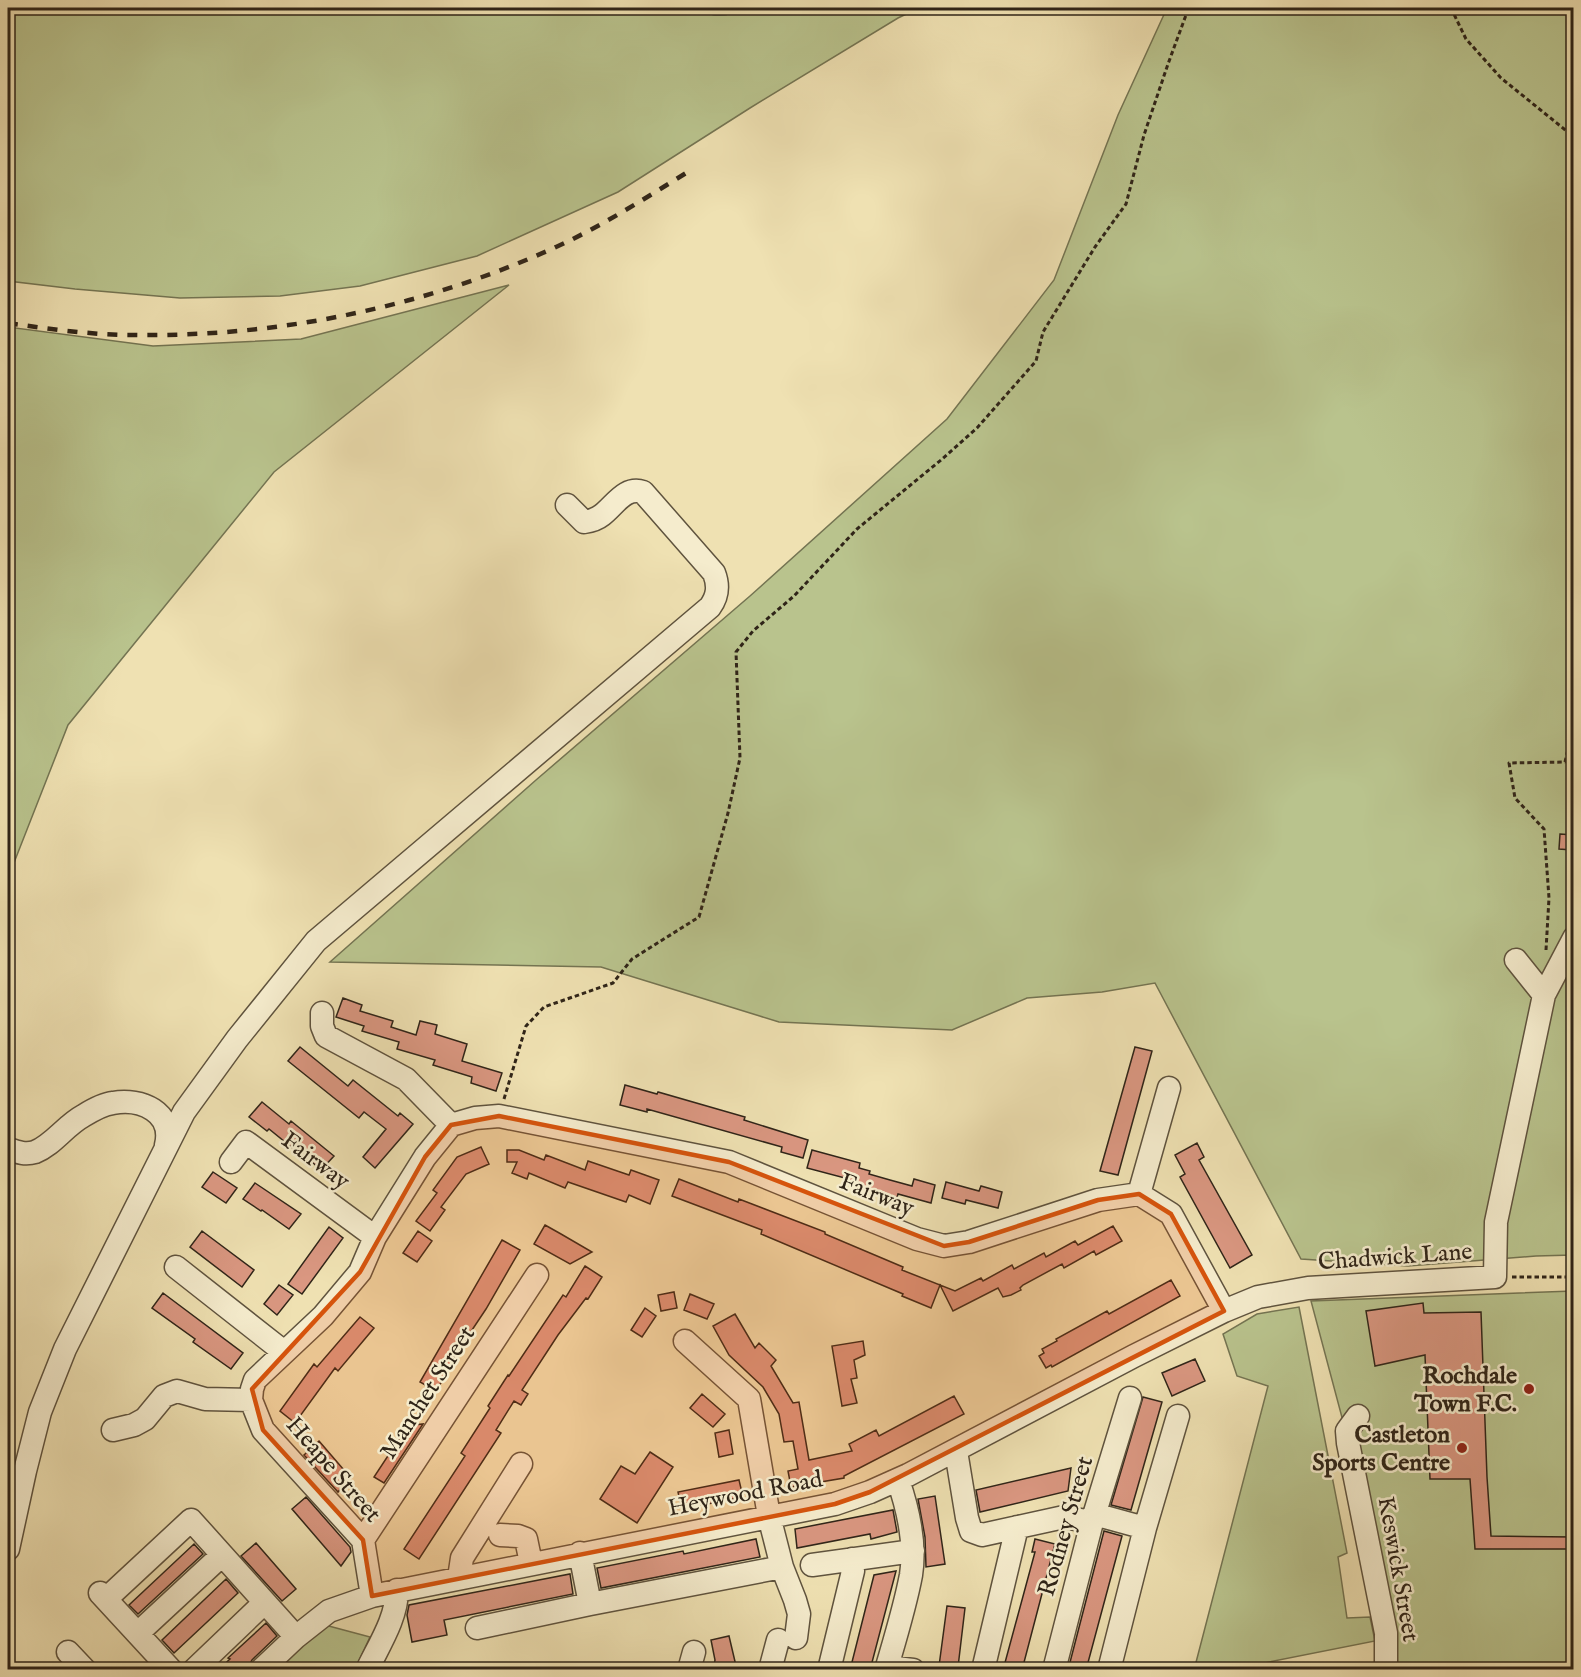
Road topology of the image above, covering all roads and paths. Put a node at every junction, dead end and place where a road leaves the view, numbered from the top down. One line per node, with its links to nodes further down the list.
1 (1194, 8): 12 (path)
2 (1451, 8): 3 (path)
3 (1574, 137)
4 (567, 505): 15 (street)
5 (1574, 723): 7 (path)
6 (1574, 938): 9 (street)
7 (1546, 952)
8 (1516, 960): 9 (street)
9 (1544, 995): 21 (street)
10 (322, 1013): 13 (street)
11 (1170, 1088): 17 (street)
12 (500, 1116): 13 (street, Fairway); 17 (street, Fairway)
13 (451, 1125): 18 (street)
14 (8, 1149): 15 (street)
15 (165, 1150): 40 (street)
16 (231, 1162): 18 (street, Fairway)
17 (1140, 1194): 23 (street)
18 (375, 1238): 25 (street)
19 (176, 1268): 25 (street)
20 (537, 1275): 39 (street, Manchet Street)
21 (1496, 1276): 22 (path, Chadwick Lane); 23 (street, Chadwick Lane)
22 (1574, 1277)
23 (1224, 1311): 31 (street, Heywood Road)
24 (685, 1341): 34 (street)
25 (284, 1352): 26 (street)
26 (253, 1390): 30 (street); 39 (street, Heape Street)
27 (1130, 1398): 35 (street, Rodney Street)
28 (1178, 1416): 37 (street)
29 (1358, 1416): 69 (street, Keswick Street)
30 (113, 1430)
31 (956, 1451): 33 (street, Heywood Road); 36 (street)
32 (521, 1464): 48 (street)
33 (898, 1480): 34 (street, Heywood Road); 41 (street)
34 (769, 1516): 42 (street, Heywood Road); 47 (street)
35 (1093, 1518): 36 (street); 37 (street); 67 (street, Rodney Street)
36 (1017, 1527): 66 (street)
37 (1145, 1528): 68 (street)
38 (500, 1535): 45 (street)
39 (363, 1540): 50 (street, Heape Street)
40 (8, 1550)
41 (913, 1551): 44 (street); 58 (street)
42 (580, 1553): 45 (street, Heywood Road); 52 (street)
43 (221, 1556): 51 (street); 54 (street); 54 (street)
44 (852, 1559): 46 (street); 64 (street)
45 (531, 1563): 48 (street, Heywood Road)
46 (812, 1564)
47 (782, 1567): 52 (street); 57 (street)
48 (459, 1578): 49 (street, Heywood Road)
49 (397, 1590): 50 (street, Heywood Road); 63 (street)
50 (372, 1596): 55 (street, Heywood Road)
51 (264, 1603): 55 (street); 61 (street)
52 (590, 1604): 53 (street)
53 (477, 1628)
54 (138, 1633): 60 (street)
55 (296, 1637): 62 (street, Heywood Road)
56 (68, 1652): 59 (street)
57 (781, 1653)
58 (887, 1668): 65 (street)
59 (85, 1670)
60 (171, 1670)
61 (194, 1670)
62 (261, 1670)
63 (367, 1670)
64 (829, 1670)
65 (913, 1670)
66 (982, 1670)
67 (1054, 1670)
68 (1109, 1670)
69 (1386, 1670)

